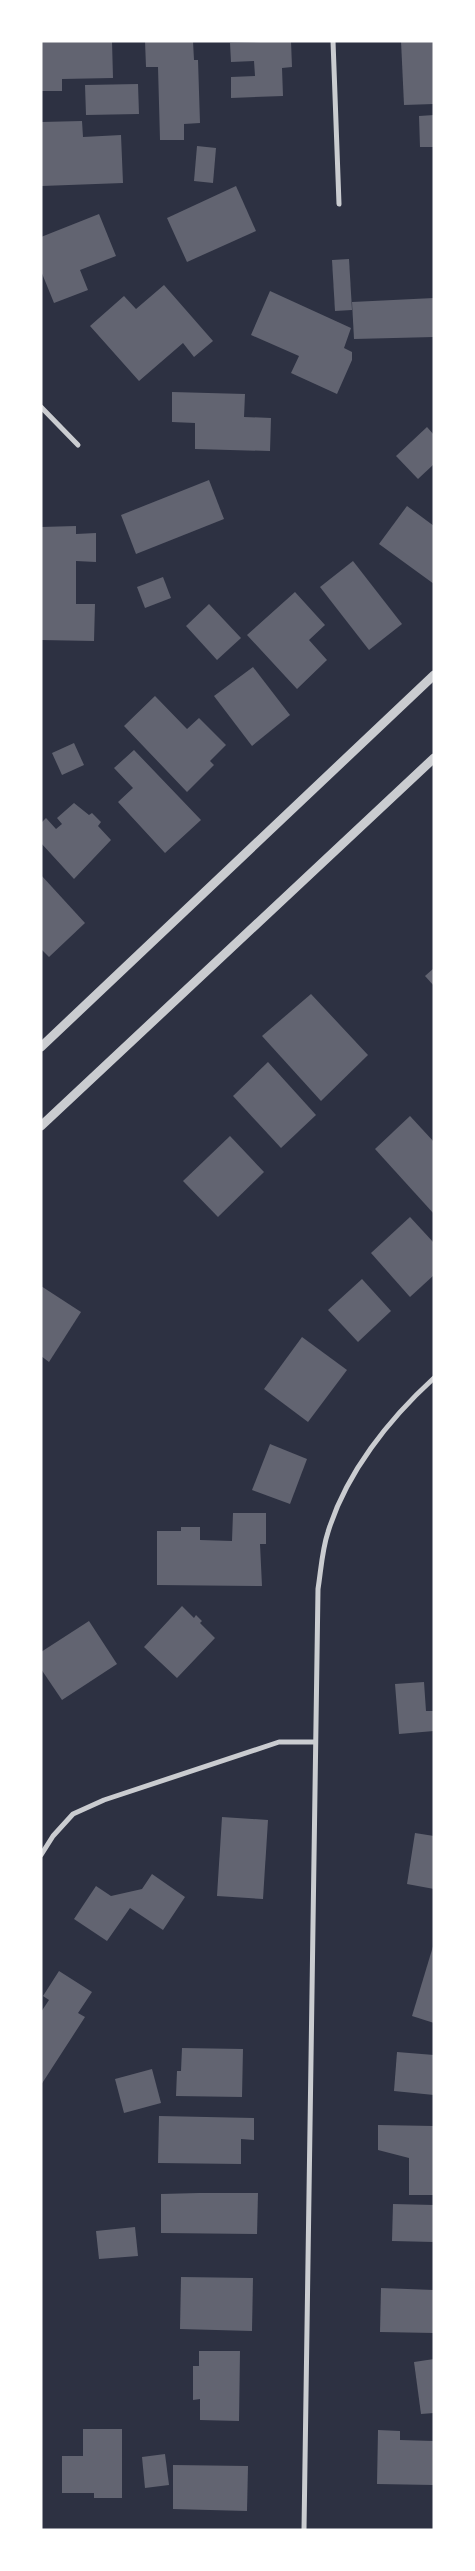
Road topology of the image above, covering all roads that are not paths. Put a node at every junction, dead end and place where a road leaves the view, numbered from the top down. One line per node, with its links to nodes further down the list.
1 (333, 41): 2 (street)
2 (339, 204)
3 (41, 407): 4 (street)
4 (78, 445)
5 (434, 675): 7 (street)
6 (434, 758): 8 (street)
7 (41, 1047)
8 (41, 1126)
9 (434, 1378): 10 (street)
10 (314, 1742): 11 (street); 12 (street)
11 (41, 1855)
12 (304, 2530)

